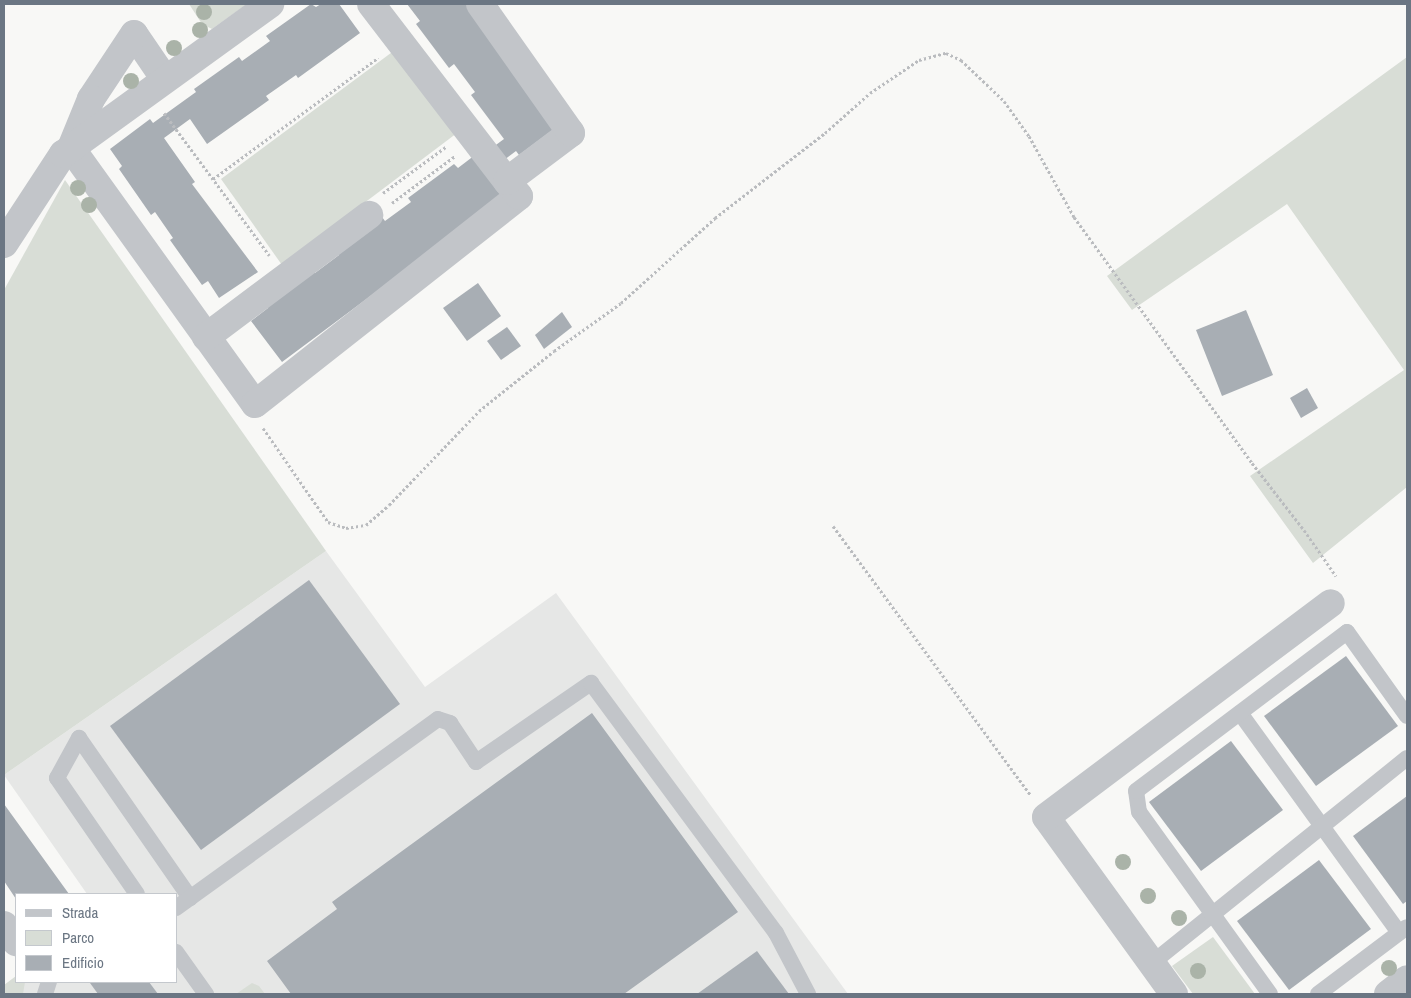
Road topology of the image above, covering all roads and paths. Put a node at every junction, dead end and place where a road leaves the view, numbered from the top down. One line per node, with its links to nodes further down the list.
1 (270, 4): 5 (street)
2 (370, 4): 4 (street)
3 (480, 4): 11 (street)
4 (401, 42): 7 (street); 10 (path)
5 (164, 78): 8 (street); 8 (street)
6 (165, 114): 10 (path)
7 (468, 130): 11 (street); 12 (path)
8 (71, 148): 13 (street); 15 (street)
9 (439, 168): 12 (path)
10 (213, 179): 14 (path)
11 (507, 181): 16 (street)
12 (381, 204): 14 (street)
13 (4, 244)
14 (285, 278): 15 (street)
15 (206, 337): 16 (street)
16 (255, 404): 18 (path)
17 (833, 526): 22 (path)
18 (1334, 591): 22 (street)
19 (1240, 713): 20 (lane); 23 (lane); 27 (lane)
20 (1407, 716)
21 (1407, 758): 23 (lane)
22 (1046, 817): 34 (street)
23 (1322, 827): 27 (lane); 29 (lane)
24 (135, 893): 25 (lane)
25 (190, 898): 26 (lane); 37 (lane)
26 (178, 907)
27 (1214, 914): 34 (lane); 39 (lane)
28 (4, 925): 30 (street)
29 (1403, 930): 40 (lane)
30 (15, 941)
31 (15, 948): 33 (street)
32 (178, 955): 36 (lane)
33 (4, 962)
34 (1152, 963): 38 (street)
35 (1407, 979): 41 (street)
36 (206, 994)
37 (808, 994)
38 (1174, 994)
39 (1270, 994)
40 (1318, 994)
41 (1388, 994)

